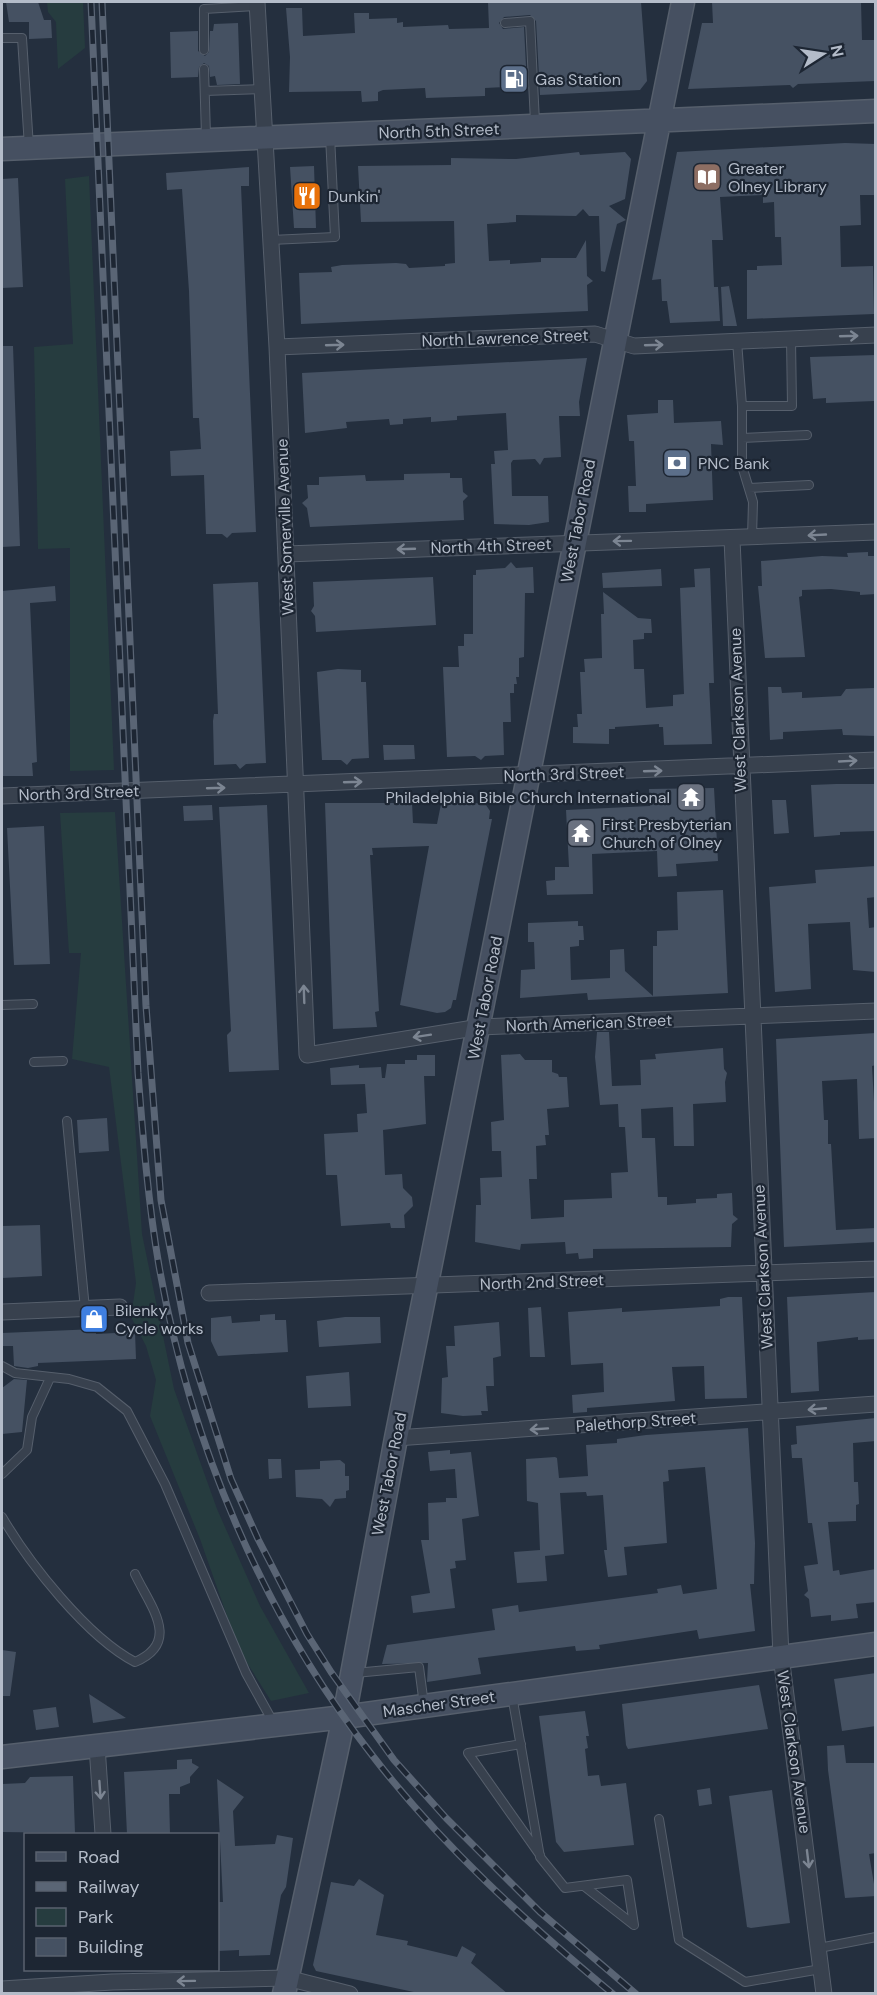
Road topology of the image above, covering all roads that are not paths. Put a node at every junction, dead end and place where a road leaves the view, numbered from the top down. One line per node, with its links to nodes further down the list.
1 (683, 2): 10 (street, West Tabor Road)
2 (257, 4): 5 (lane); 7 (street, West Somerville Avenue)
3 (505, 22): 11 (lane)
4 (2, 38): 15 (lane)
5 (204, 50)
6 (204, 69): 8 (lane)
7 (261, 89): 8 (lane); 13 (street, West Somerville Avenue)
8 (205, 91): 14 (lane)
9 (876, 111): 10 (street, North 5th Street)
10 (660, 121): 11 (street, North 5th Street); 19 (street, West Tabor Road)
11 (535, 127): 12 (street, North 5th Street)
12 (330, 135): 13 (street, North 5th Street); 17 (lane)
13 (266, 137): 14 (street, North 5th Street); 17 (street, West Somerville Avenue)
14 (207, 141): 15 (street, North 5th Street)
15 (29, 148): 16 (street, North 5th Street)
16 (2, 149)
17 (271, 240): 22 (street, West Somerville Avenue)
18 (876, 335): 20 (street, North Lawrence Street, one-way to 18)
19 (613, 339): 21 (street, North Lawrence Street, one-way to 21); 22 (street, North Lawrence Street, one-way to 19); 31 (street, West Tabor Road)
20 (791, 339): 21 (street, North Lawrence Street); 23 (lane)
21 (737, 341): 23 (lane)
22 (277, 347): 32 (street, West Somerville Avenue)
23 (742, 406): 25 (lane)
24 (807, 435): 25 (lane)
25 (742, 438): 27 (lane)
26 (809, 485): 27 (lane)
27 (749, 488): 29 (lane)
28 (876, 532): 29 (street, North 4th Street, one-way to 29)
29 (752, 538): 30 (street, North 4th Street)
30 (732, 539): 31 (street, North 4th Street, one-way to 31); 34 (street, West Clarkson Avenue)
31 (574, 542): 32 (street, North 4th Street, one-way to 32); 35 (street, West Tabor Road)
32 (286, 554): 36 (street, West Somerville Avenue)
33 (876, 760): 34 (street, North 3rd Street, one-way to 33)
34 (740, 767): 35 (street, North 3rd Street, one-way to 34); 41 (street, West Clarkson Avenue)
35 (527, 776): 36 (street, North 3rd Street, one-way to 35); 42 (street, West Tabor Road)
36 (295, 784): 37 (street, North 3rd Street, one-way to 36); 43 (street, West Somerville Avenue, one-way to 36)
37 (2, 796)
38 (33, 1004): 39 (lane)
39 (2, 1005)
40 (876, 1011): 41 (street, North American Street)
41 (752, 1016): 42 (street, North American Street); 48 (street, West Clarkson Avenue)
42 (480, 1027): 43 (street, North American Street, one-way to 43); 49 (street, West Tabor Road)
43 (306, 1053)
44 (63, 1061): 45 (lane)
45 (34, 1062)
46 (67, 1121): 52 (lane)
47 (876, 1269): 48 (street, North 2nd Street)
48 (763, 1274): 49 (street, North 2nd Street); 57 (street, West Clarkson Avenue)
49 (427, 1287): 50 (street, North 2nd Street); 58 (street, West Tabor Road)
50 (209, 1293)
51 (120, 1307): 52 (street)
52 (85, 1308): 53 (street)
53 (2, 1312)
54 (2, 1366): 55 (lane)
55 (50, 1378): 59 (lane); 68 (lane)
56 (876, 1404): 57 (street, Palethorp Street, one-way to 57)
57 (770, 1413): 58 (street, Palethorp Street, one-way to 58); 63 (street, West Clarkson Avenue)
58 (396, 1438): 64 (street, West Tabor Road)
59 (2, 1474)
60 (2, 1517): 61 (lane)
61 (135, 1574)
62 (876, 1644): 63 (street, Mascher Street)
63 (781, 1656): 65 (street, Mascher Street); 77 (street, West Clarkson Avenue, one-way to 77)
64 (352, 1674): 66 (lane); 67 (street, West Tabor Road)
65 (512, 1694): 66 (street, Mascher Street); 69 (lane)
66 (424, 1706): 67 (street, Mascher Street)
67 (344, 1717): 68 (street, Mascher Street); 80 (street, West Tabor Road)
68 (276, 1726): 70 (street, Mascher Street)
69 (521, 1744): 74 (lane); 74 (lane)
70 (97, 1746): 71 (street, Mascher Street); 73 (street, one-way to 73)
71 (2, 1757)
72 (659, 1819): 78 (lane)
73 (103, 1833)
74 (540, 1857): 75 (lane)
75 (584, 1886): 75 (lane)
76 (876, 1937): 77 (lane)
77 (819, 1948): 78 (street, West Clarkson Avenue)
78 (821, 1969): 83 (street, West Clarkson Avenue)
79 (112, 1976): 80 (street, one-way to 79); 81 (street)
80 (285, 1986): 82 (street)
81 (2, 1989)
82 (350, 1994)
83 (824, 1994)

